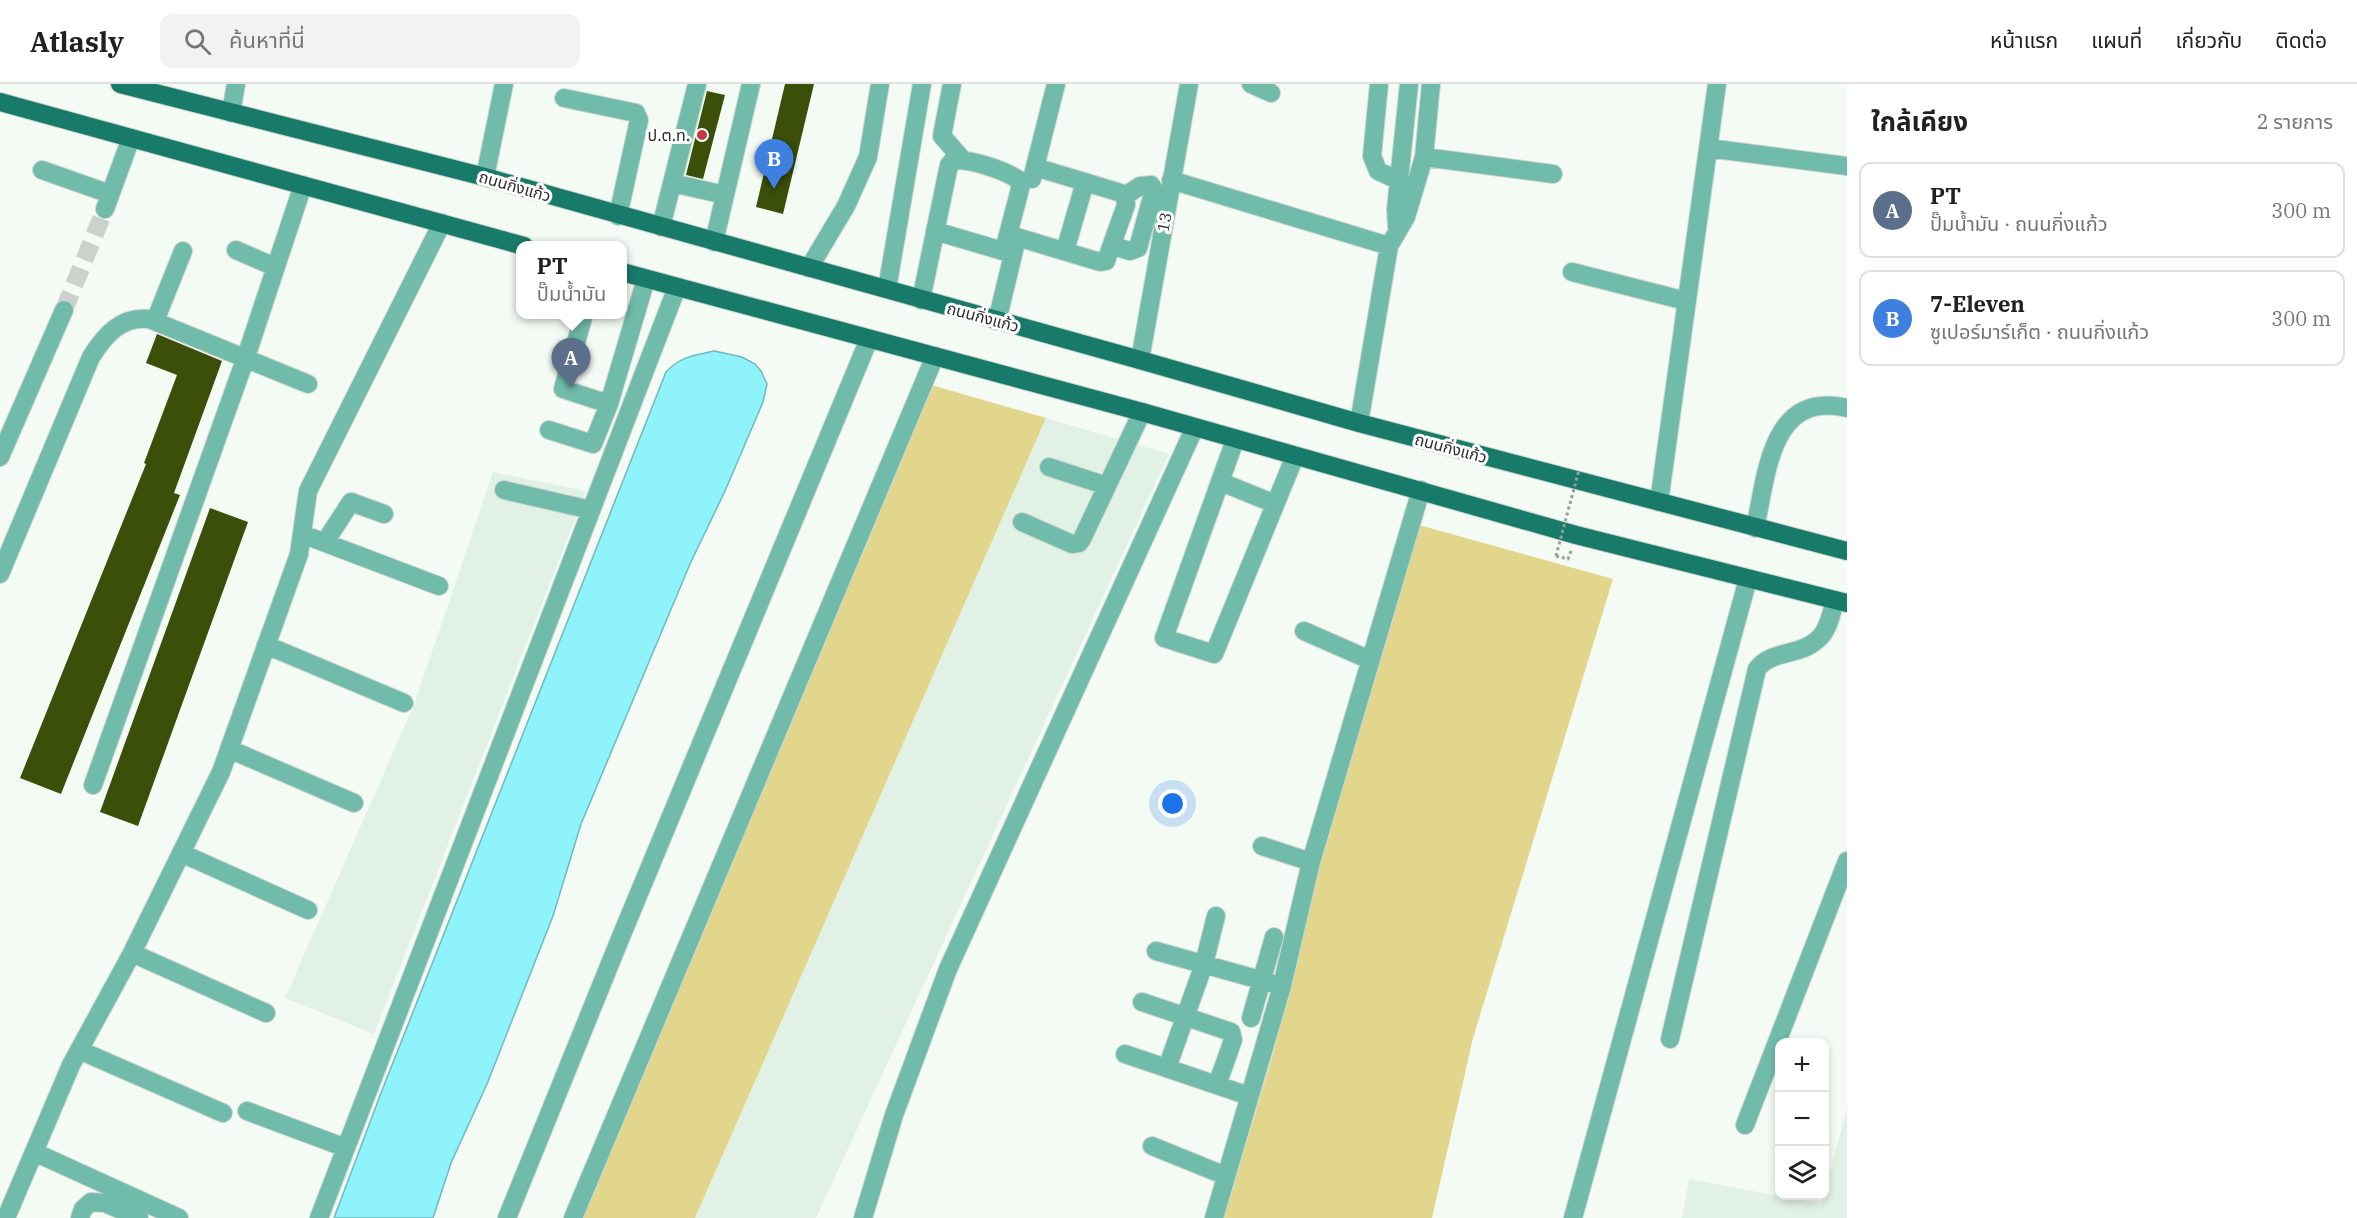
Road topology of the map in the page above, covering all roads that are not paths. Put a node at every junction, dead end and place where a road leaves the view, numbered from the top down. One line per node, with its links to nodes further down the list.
1 (120, 84): 19 (main road, ถนนกิ่งแก้ว)
2 (236, 84): 19 (street)
3 (504, 84): 28 (street)
4 (697, 84): 32 (street)
5 (751, 84): 34 (street)
6 (880, 84): 49 (street)
7 (922, 84): 54 (street)
8 (952, 84): 23 (street)
9 (1056, 84): 25 (street)
10 (1189, 84): 29 (street, 13)
11 (1251, 84): 16 (street)
12 (1379, 84): 30 (street)
13 (1409, 84): 30 (street)
14 (1431, 84): 22 (street)
15 (1717, 84): 21 (street)
16 (1271, 93)
17 (564, 98): 36 (street)
18 (0, 102): 20 (main road)
19 (231, 113): 28 (main road, ถนนกิ่งแก้ว)
20 (131, 138): 26 (street); 33 (main road)
21 (1708, 148): 24 (street); 56 (street)
22 (1424, 156): 27 (street); 40 (street)
23 (962, 159): 39 (street); 44 (street)
24 (1847, 166)
25 (1035, 167): 31 (street); 44 (street)
26 (42, 170)
27 (1553, 174)
28 (485, 177): 36 (main road, ถนนกิ่งแก้ว)
29 (1171, 180): 40 (street); 66 (street, 13)
30 (1400, 181): 40 (street)
31 (1085, 182): 35 (street); 47 (street)
32 (672, 183): 34 (street); 38 (street)
33 (303, 185): 37 (main road); 48 (street)
34 (725, 195): 41 (street)
35 (1125, 196): 43 (street); 43 (street)
36 (618, 216): 38 (main road, ถนนกิ่งแก้ว)
37 (442, 223): 42 (main road); 88 (street)
38 (661, 226): 41 (main road, ถนนกิ่งแก้ว)
39 (935, 231): 44 (street); 55 (street)
40 (1393, 239): 71 (street)
41 (714, 242): 49 (main road, ถนนกิ่งแก้ว)
42 (516, 244)
43 (1113, 246): 47 (street)
44 (1011, 247): 47 (street); 62 (street)
45 (236, 250): 48 (street)
46 (183, 251): 61 (street)
47 (1065, 251)
48 (275, 267): 65 (street)
49 (809, 268): 54 (main road, ถนนกิ่งแก้ว)
50 (1572, 272): 56 (street)
51 (627, 273): 52 (main road)
52 (646, 279): 53 (main road); 58 (street)
53 (677, 287): 63 (main road); 84 (street)
54 (887, 289): 55 (main road, ถนนกิ่งแก้ว)
55 (921, 300): 62 (main road, ถนนกิ่งแก้ว)
56 (1686, 301): 82 (street)
57 (64, 310): 76 (street)
58 (627, 313)
59 (583, 319): 68 (street)
60 (625, 319): 68 (street)
61 (155, 321): 65 (street); 91 (street)
62 (997, 321): 66 (main road, ถนนกิ่งแก้ว)
63 (869, 339): 64 (main road); 136 (street)
64 (934, 356): 70 (main road); 137 (street)
65 (246, 357): 67 (street); 100 (street)
66 (1140, 360): 71 (main road, ถนนกิ่งแก้ว)
67 (309, 384)
68 (609, 404): 73 (street)
69 (1847, 408): 87 (street)
70 (1142, 412): 72 (main road); 79 (street)
71 (1359, 423): 82 (main road, ถนนกิ่งแก้ว)
72 (1194, 429): 74 (main road); 138 (street)
73 (549, 430)
74 (1235, 440): 75 (main road); 78 (street)
75 (1295, 456): 81 (main road); 83 (street)
76 (0, 457)
77 (1048, 467): 79 (street)
78 (1221, 482): 83 (street); 83 (street)
79 (1107, 486): 86 (street)
80 (504, 490): 84 (street)
81 (1421, 490): 92 (main road); 97 (street)
82 (1659, 502): 87 (main road, ถนนกิ่งแก้ว)
83 (1275, 504)
84 (591, 510): 128 (street)
85 (384, 514): 89 (street)
86 (1023, 522)
87 (1755, 528): 90 (main road, ถนนกิ่งแก้ว)
88 (302, 534): 89 (street); 96 (street)
89 (326, 542): 93 (street)
90 (1847, 551)
91 (0, 574)
92 (1748, 579): 94 (main road); 140 (street)
93 (439, 586)
94 (1841, 602): 118 (street)
95 (1304, 631): 97 (street)
96 (266, 645): 98 (street); 99 (street)
97 (1370, 660): 105 (street)
98 (404, 703)
99 (229, 749): 101 (street); 103 (street)
100 (93, 785)
101 (354, 803)
102 (1262, 846): 105 (street)
103 (181, 854): 106 (street); 110 (street)
104 (1847, 861): 126 (street)
105 (1311, 862): 113 (street)
106 (308, 910)
107 (1216, 916): 111 (street)
108 (1274, 936): 112 (street)
109 (1156, 951): 111 (street)
110 (132, 953): 115 (street); 119 (street)
111 (1203, 964): 112 (street); 116 (street)
112 (1262, 981): 113 (street); 117 (street)
113 (1282, 986): 123 (street)
114 (1142, 1002): 116 (street)
115 (266, 1013)
116 (1186, 1016): 121 (street); 122 (street)
117 (1251, 1018)
118 (1670, 1039)
119 (79, 1050): 125 (street); 129 (street)
120 (1125, 1054): 121 (street)
121 (1167, 1068): 122 (street)
122 (1217, 1085): 123 (street)
123 (1249, 1096): 130 (street)
124 (247, 1111): 128 (street)
125 (223, 1113)
126 (1745, 1125)
127 (1152, 1146): 130 (street)
128 (346, 1148): 135 (street)
129 (34, 1152): 131 (street); 134 (street)
130 (1226, 1176): 139 (street)
131 (6, 1218)
132 (80, 1218): 133 (street)
133 (140, 1218)
134 (179, 1218)
135 (319, 1218)
136 (507, 1218)
137 (573, 1218)
138 (863, 1218)
139 (1214, 1218)
140 (1573, 1218)

